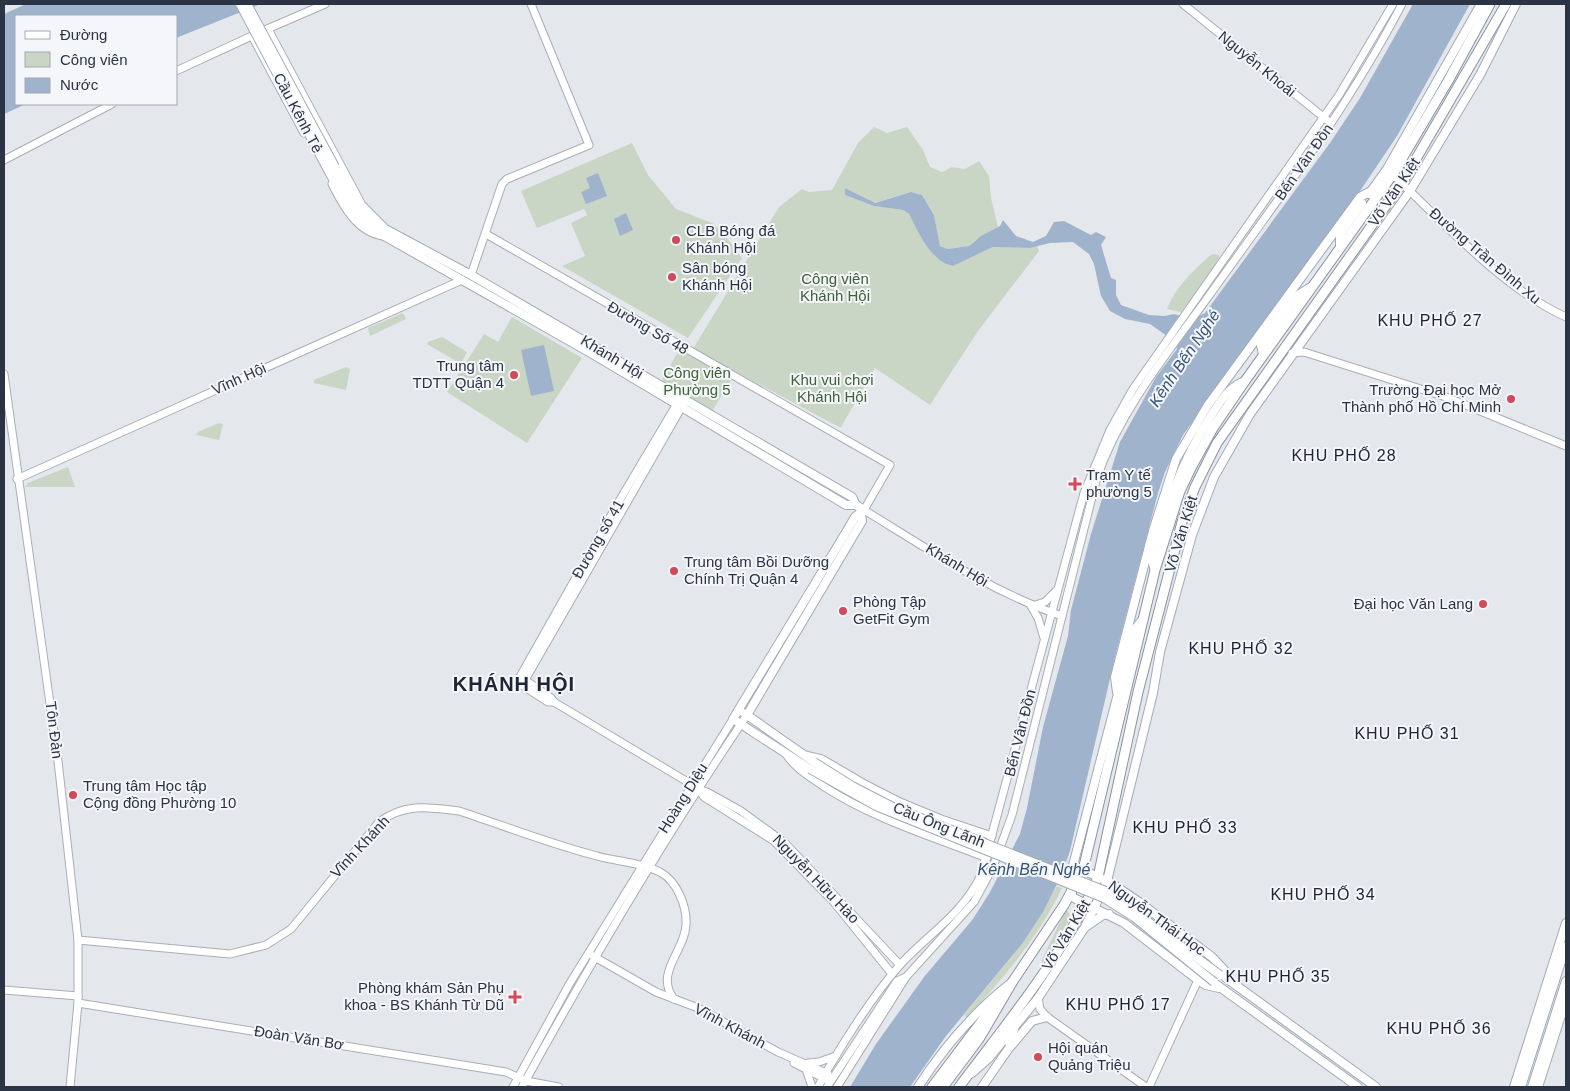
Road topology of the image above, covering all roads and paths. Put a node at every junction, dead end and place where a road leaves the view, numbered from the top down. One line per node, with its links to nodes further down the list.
1 (240, 4): 27 (main road, Cầu Kênh Tẻ, bridge)
2 (247, 4): 27 (main road, Cầu Kênh Tẻ, bridge)
3 (325, 4): 14 (street)
4 (531, 4): 29 (street)
5 (1183, 4): 20 (street, Nguyễn Khoái)
6 (1393, 4): 20 (street, Bến Vân Đồn)
7 (1402, 4): 21 (street, Bến Vân Đồn)
8 (1476, 4): 13 (main road, Võ Văn Kiệt)
9 (1481, 4): 13 (main road, Võ Văn Kiệt)
10 (1490, 4): 23 (highway, Võ Văn Kiệt)
11 (1506, 4): 24 (highway, Võ Văn Kiệt)
12 (1516, 4): 26 (main road, Võ Văn Kiệt)
13 (1474, 16): 23 (main road, Võ Văn Kiệt)
14 (268, 29): 15 (street); 17 (street, Khánh Hội)
15 (252, 36): 16 (street); 18 (street, Khánh Hội)
16 (178, 71)
17 (290, 72): 18 (street); 28 (street, Khánh Hội)
18 (276, 80): 28 (street, Khánh Hội)
19 (110, 105): 22 (street)
20 (1324, 117): 21 (street, Nguyễn Khoái); 33 (street, Bến Vân Đồn)
21 (1332, 123): 33 (street, Bến Vân Đồn)
22 (4, 160)
23 (1390, 172): 24 (street, Đường Trần Ðình Xu); 25 (main road, Võ Văn Kiệt); 30 (highway, Võ Văn Kiệt)
24 (1402, 183): 26 (street, Đường Trần Ðình Xu); 72 (highway, Võ Văn Kiệt)
25 (1371, 191): 30 (main road, Võ Văn Kiệt); 53 (main road, Võ Văn Kiệt)
26 (1410, 191): 34 (street, Đường Trần Ðình Xu); 35 (main road, Võ Văn Kiệt)
27 (362, 216): 28 (main road, Khánh Hội)
28 (386, 233): 31 (main road, Khánh Hội); 32 (main road, Khánh Hội)
29 (486, 234): 31 (street); 42 (street, Đường Số 48)
30 (1340, 248): 49 (highway, Võ Văn Kiệt)
31 (471, 275): 40 (main road, Khánh Hội)
32 (462, 280): 40 (main road, Khánh Hội); 43 (street, Vĩnh Hội)
33 (1193, 311): 36 (street)
34 (1566, 317)
35 (1301, 341): 37 (street); 38 (main road, Võ Văn Kiệt)
36 (1166, 347): 45 (street, Bến Vân Đồn); 48 (street, Bến Vân Đồn)
37 (1304, 352): 38 (street); 41 (street)
38 (1292, 353): 69 (main road, Võ Văn Kiệt)
39 (4, 374): 43 (street, Tôn Đản)
40 (681, 402): 44 (main road, Khánh Hội); 51 (street, Đường số 41); 52 (street, Đường số 41)
41 (1566, 446)
42 (890, 465): 44 (street, Hoàng Diệu)
43 (17, 479): 84 (street, Tôn Đản)
44 (863, 512): 46 (street, Khánh Hội); 55 (main road, Hoàng Diệu); 56 (main road, Hoàng Diệu)
45 (1057, 590): 46 (street); 47 (street, Bến Vân Đồn)
46 (1032, 606): 47 (street, Khánh Hội); 50 (street)
47 (1052, 613): 48 (street, Khánh Hội); 50 (street, Bến Vân Đồn)
48 (1062, 616): 94 (street, Bến Vân Đồn)
49 (1144, 617): 53 (main road, Võ Văn Kiệt); 71 (highway, Võ Văn Kiệt)
50 (1044, 639): 64 (street, Bến Vân Đồn)
51 (526, 680): 52 (street); 54 (street, Nguyễn Hữu Hào)
52 (517, 682): 54 (street, Nguyễn Hữu Hào)
53 (1117, 692): 68 (main road, Võ Văn Kiệt)
54 (554, 702): 62 (street, Nguyễn Hữu Hào)
55 (739, 710): 56 (street, Cầu Ông Lãnh); 57 (main road, Hoàng Diệu)
56 (747, 715): 58 (street, Hoàng Diệu); 60 (main road, Cầu Ông Lãnh)
57 (733, 719): 58 (main road, Cầu Ông Lãnh); 62 (street, Hoàng Diệu)
58 (741, 724): 59 (main road, Cầu Ông Lãnh); 62 (street, Hoàng Diệu)
59 (786, 754): 61 (main road, Cầu Ông Lãnh); 65 (street)
60 (805, 755): 61 (main road, Cầu Ông Lãnh); 63 (street)
61 (812, 765): 93 (main road, Cầu Ông Lãnh, bridge); 101 (main road, Cầu Ông Lãnh, bridge)
62 (694, 787): 67 (street, Hoàng Diệu); 70 (street, Hoàng Diệu); 89 (street, Nguyễn Hữu Hào); 90 (street, Nguyễn Hữu Hào)
63 (976, 831): 64 (street); 65 (street)
64 (992, 836): 66 (street, Bến Vân Đồn)
65 (968, 851): 66 (street)
66 (987, 858): 91 (street, Bến Vân Đồn)
67 (641, 866): 70 (street, Vĩnh Khánh); 84 (street, Vĩnh Khánh); 86 (street, Hoàng Diệu)
68 (1074, 866): 71 (main road, Nguyễn Thái Học); 75 (main road, Võ Văn Kiệt)
69 (1110, 867): 73 (main road, Võ Văn Kiệt); 74 (main road)
70 (650, 869): 88 (street, Hoàng Diệu); 98 (street, Vĩnh Khánh)
71 (1083, 870): 72 (main road, Nguyễn Thái Học); 75 (highway, Võ Văn Kiệt)
72 (1098, 877): 73 (main road, Nguyễn Thái Học); 78 (highway, Võ Văn Kiệt)
73 (1107, 881): 74 (main road, Nguyễn Thái Học); 79 (main road, Võ Văn Kiệt)
74 (1117, 887): 76 (main road, Nguyễn Thái Học)
75 (1070, 893): 77 (highway, Võ Văn Kiệt); 78 (main road, Nguyễn Thái Học)
76 (1139, 902): 81 (main road); 96 (main road, Nguyễn Thái Học)
77 (1064, 905): 78 (highway); 99 (highway, Võ Văn Kiệt)
78 (1082, 908): 79 (main road, Nguyễn Thái Học); 119 (highway, Võ Văn Kiệt)
79 (1094, 908): 80 (main road, Nguyễn Thái Học); 82 (main road, Võ Văn Kiệt)
80 (1110, 914): 81 (main road, Nguyễn Thái Học); 82 (main road)
81 (1124, 923): 95 (main road, Nguyễn Thái Học)
82 (1085, 927): 105 (main road, Võ Văn Kiệt)
83 (1566, 927): 87 (main road)
84 (78, 940): 106 (street, Tôn Đản)
85 (1566, 946): 87 (main road)
86 (588, 954): 88 (street, Vĩnh Khánh); 100 (street, Hoàng Diệu)
87 (1560, 956): 110 (main road)
88 (595, 958): 102 (street, Hoàng Diệu); 104 (street, Vĩnh Khánh)
89 (892, 958): 90 (street); 91 (street, Nguyễn Hữu Hào)
90 (885, 964): 92 (street, Nguyễn Hữu Hào)
91 (900, 965): 92 (street, Bến Vân Đồn)
92 (892, 974): 114 (street, Bến Vân Đồn)
93 (1220, 975): 96 (main road, Nguyễn Thái Học)
94 (906, 977): 120 (street, Bến Vân Đồn); 128 (street)
95 (1198, 980): 101 (main road, Nguyễn Thái Học); 134 (street)
96 (1230, 981): 136 (main road, Nguyễn Thái Học)
97 (1566, 981): 108 (main road)
98 (667, 982): 104 (street); 107 (street)
99 (1013, 982): 129 (main road, Võ Văn Kiệt); 130 (highway); 131 (highway, Võ Văn Kiệt)
100 (570, 983): 102 (street); 117 (street, Hoàng Diệu)
101 (1217, 985): 135 (main road, Nguyễn Thái Học)
102 (577, 986): 122 (street, Hoàng Diệu)
103 (4, 990): 106 (street, Đoàn Văn Bơ)
104 (656, 992): 107 (street, Vĩnh Khánh)
105 (1038, 998): 109 (street); 111 (main road, Võ Văn Kiệt)
106 (78, 999): 117 (street, Đoàn Văn Bơ); 123 (street, Tôn Đản)
107 (674, 1000): 115 (street, Vĩnh Khánh)
108 (1564, 1001): 112 (main road)
109 (1047, 1017): 113 (main road); 134 (street)
110 (1540, 1017): 112 (main road); 121 (main road)
111 (1014, 1027): 113 (main road, Võ Văn Kiệt); 119 (main road, Võ Văn Kiệt)
112 (1553, 1030): 118 (main road)
113 (1009, 1048): 133 (main road, Võ Văn Kiệt)
114 (836, 1056): 115 (street); 116 (street, Bến Vân Đồn)
115 (805, 1066): 116 (street, Vĩnh Khánh); 126 (street)
116 (824, 1075): 120 (street, Vĩnh Khánh); 127 (street, Bến Vân Đồn)
117 (518, 1077): 122 (street, Đoàn Văn Bơ); 124 (street, Hoàng Diệu)
118 (1538, 1077): 138 (main road); 139 (main road)
119 (966, 1078): 132 (highway, Võ Văn Kiệt)
120 (830, 1082)
121 (1521, 1082): 137 (main road)
122 (526, 1085): 125 (street)
123 (70, 1087)
124 (513, 1087)
125 (559, 1087)
126 (812, 1087)
127 (818, 1087)
128 (837, 1087)
129 (918, 1087)
130 (932, 1087)
131 (943, 1087)
132 (959, 1087)
133 (982, 1087)
134 (1147, 1087)
135 (1358, 1087)
136 (1376, 1087)
137 (1514, 1087)
138 (1532, 1087)
139 (1538, 1087)

